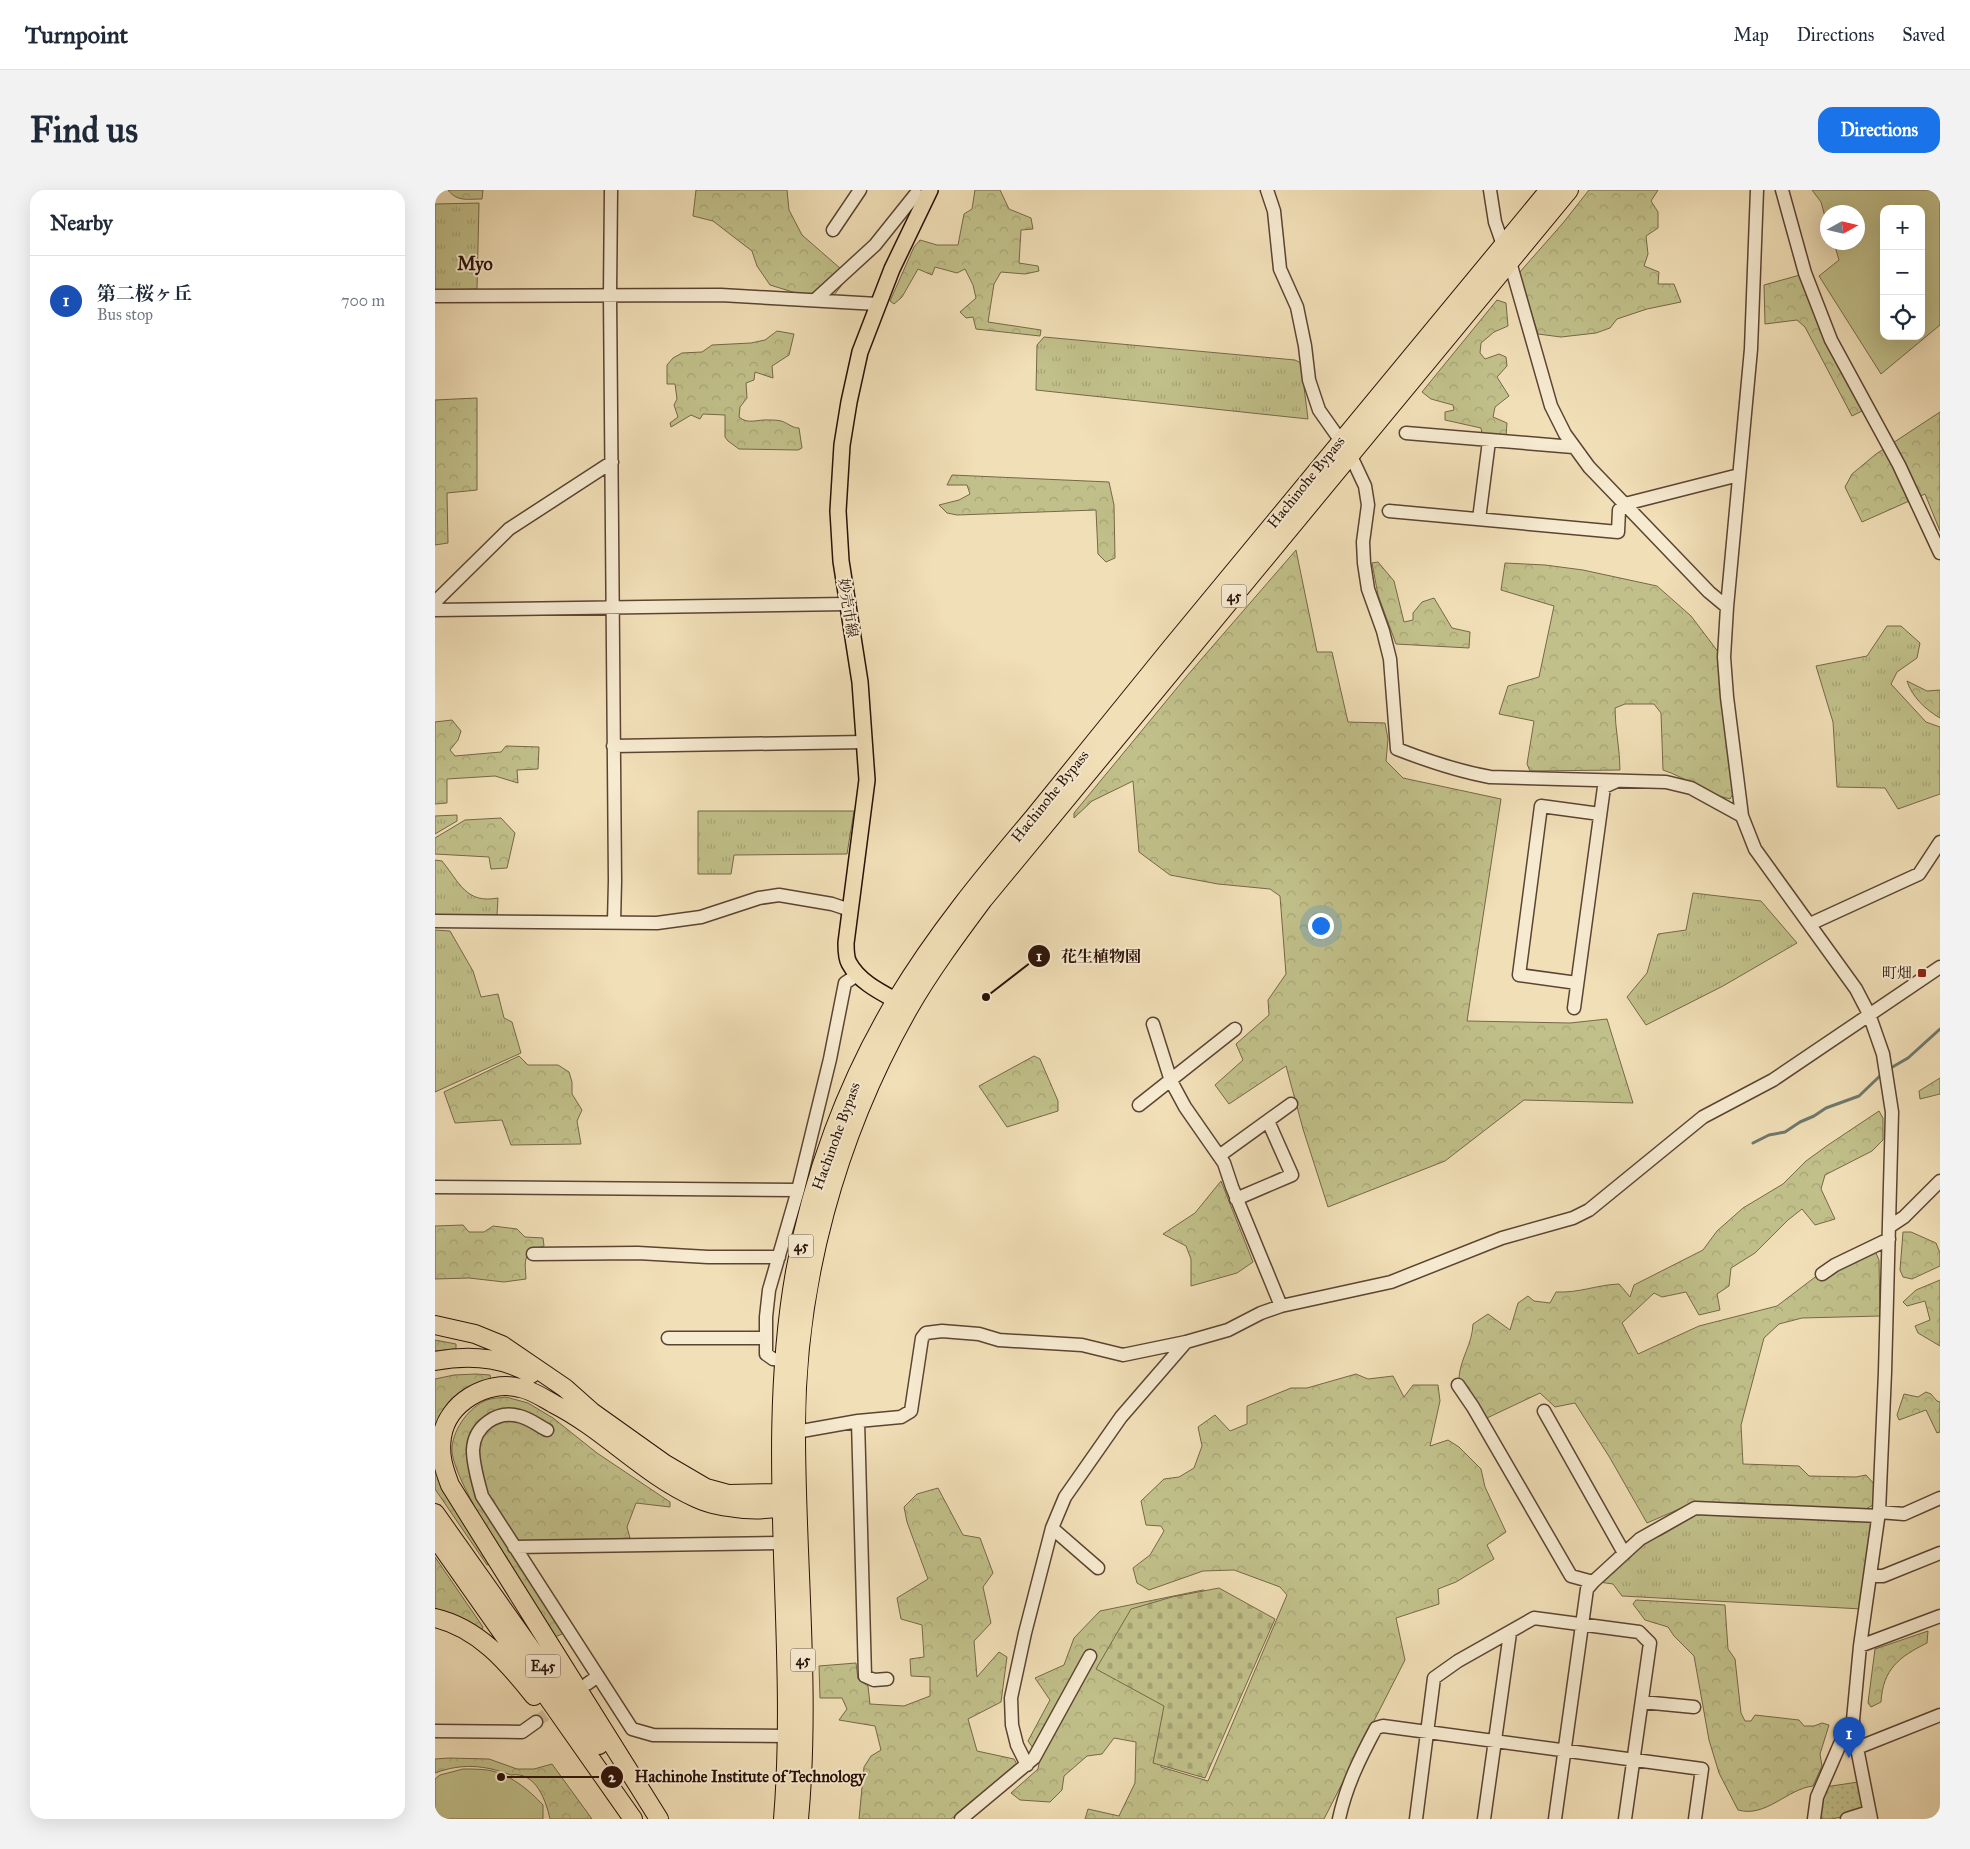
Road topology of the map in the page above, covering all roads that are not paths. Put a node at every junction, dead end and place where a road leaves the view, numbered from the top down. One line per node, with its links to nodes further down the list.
1 (611, 190): 13 (street)
2 (860, 190): 10 (street)
3 (1267, 190): 19 (street)
4 (1490, 190): 11 (street)
5 (1549, 190): 11 (highway, Hachinohe Bypass / 45)
6 (1569, 190): 12 (highway, Hachinohe Bypass / 45)
7 (1757, 190): 22 (street)
8 (1782, 190): 26 (street)
9 (920, 193): 15 (street); 16 (main road, 妙売市線)
10 (833, 230)
11 (1503, 245): 19 (highway, Hachinohe Bypass / 45)
12 (1510, 262): 19 (highway, Hachinohe Bypass / 45); 20 (street)
13 (610, 295): 14 (street); 15 (street); 21 (street)
14 (435, 296)
15 (815, 300): 16 (street)
16 (877, 304): 28 (main road, 妙売市線)
17 (1406, 433): 18 (street)
18 (1489, 441): 20 (street); 25 (street)
19 (1346, 446): 34 (street); 45 (highway, Hachinohe Bypass / 45)
20 (1573, 447): 23 (street)
21 (612, 462): 27 (street); 30 (street)
22 (1739, 476): 23 (street); 29 (street)
23 (1625, 504): 25 (street); 29 (street)
24 (1389, 511): 25 (street)
25 (1479, 519)
26 (1940, 553)
27 (435, 604)
28 (847, 604): 30 (street); 32 (main road, 妙売市線)
29 (1727, 607): 36 (street)
30 (613, 608): 31 (street); 33 (street)
31 (435, 610)
32 (865, 742): 33 (street); 38 (main road, 妙売市線)
33 (613, 746): 40 (street)
34 (1619, 780): 35 (street); 36 (street)
35 (1600, 814): 44 (street); 44 (street)
36 (1742, 816): 41 (street)
37 (1940, 842): 41 (street)
38 (850, 910): 40 (street); 43 (main road, 妙売市線)
39 (435, 922): 40 (street)
40 (614, 922)
41 (1810, 924): 47 (street)
42 (1940, 967): 47 (street)
43 (857, 974): 45 (main road, 妙売市線); 57 (street)
44 (1577, 984): 46 (street)
45 (903, 1004): 68 (highway, Hachinohe Bypass / 45); 77 (highway, Hachinohe Bypass / 45)
46 (1574, 1008)
47 (1869, 1014): 59 (street); 63 (street)
48 (1153, 1024): 50 (street)
49 (1235, 1029): 50 (street)
50 (1171, 1081): 52 (street); 54 (street)
51 (1291, 1104): 53 (street)
52 (1139, 1105)
53 (1268, 1121): 54 (street); 58 (street)
54 (1219, 1156): 58 (street)
55 (1940, 1181): 59 (street)
56 (435, 1187): 57 (street)
57 (798, 1190): 61 (street)
58 (1236, 1199): 63 (street)
59 (1889, 1233): 62 (street); 81 (street)
60 (533, 1254): 61 (street)
61 (779, 1257): 66 (street)
62 (1822, 1274)
63 (1281, 1306): 67 (street)
64 (435, 1325): 73 (highway)
65 (669, 1338): 66 (street)
66 (766, 1338): 68 (street)
67 (1186, 1342): 75 (street); 82 (street)
68 (783, 1360): 79 (highway, Hachinohe Bypass / 45)
69 (435, 1361): 73 (highway)
70 (435, 1370): 74 (highway)
71 (1458, 1385): 90 (street)
72 (1544, 1411): 86 (street)
73 (592, 1412): 79 (highway)
74 (574, 1414): 79 (highway); 116 (highway)
75 (859, 1421): 77 (street); 98 (street)
76 (547, 1430): 85 (street)
77 (795, 1432): 79 (highway, Hachinohe Bypass / 45)
78 (1940, 1498): 81 (street)
79 (786, 1501): 84 (highway, 45); 118 (highway, 45)
80 (435, 1513): 115 (highway, E45)
81 (1879, 1514): 86 (street); 89 (street)
82 (1052, 1528): 88 (street); 112 (street)
83 (435, 1537): 114 (highway, E45)
84 (782, 1543): 85 (street); 107 (highway, 45)
85 (513, 1547): 97 (street)
86 (1624, 1553): 90 (street)
87 (1940, 1553): 89 (street)
88 (1098, 1568)
89 (1871, 1576): 95 (street)
90 (1593, 1582): 93 (street)
91 (1940, 1616): 95 (street)
92 (435, 1618): 114 (highway)
93 (1582, 1624): 94 (street); 100 (street); 110 (street)
94 (1510, 1633): 106 (street); 108 (street)
95 (1860, 1646): 103 (street)
96 (1090, 1656): 112 (street)
97 (598, 1676): 99 (street); 107 (street)
98 (887, 1679)
99 (587, 1684)
100 (1642, 1702): 101 (street); 111 (street)
101 (1694, 1707)
102 (1940, 1715): 109 (street)
103 (1853, 1720): 109 (street); 126 (street)
104 (536, 1722): 105 (street)
105 (435, 1731)
106 (1427, 1732): 108 (street); 120 (street); 121 (street)
107 (788, 1736): 117 (highway, 45)
108 (1495, 1741): 110 (street); 122 (street)
109 (1857, 1748): 113 (street)
110 (1565, 1750): 111 (street); 123 (street)
111 (1633, 1760): 124 (street); 125 (street)
112 (1027, 1766): 119 (street)
113 (1870, 1816): 127 (street)
114 (633, 1819)
115 (652, 1819)
116 (659, 1819)
117 (783, 1819)
118 (799, 1819)
119 (961, 1819)
120 (1339, 1819)
121 (1416, 1819)
122 (1485, 1819)
123 (1555, 1819)
124 (1625, 1819)
125 (1695, 1819)
126 (1815, 1819)
127 (1847, 1819)

